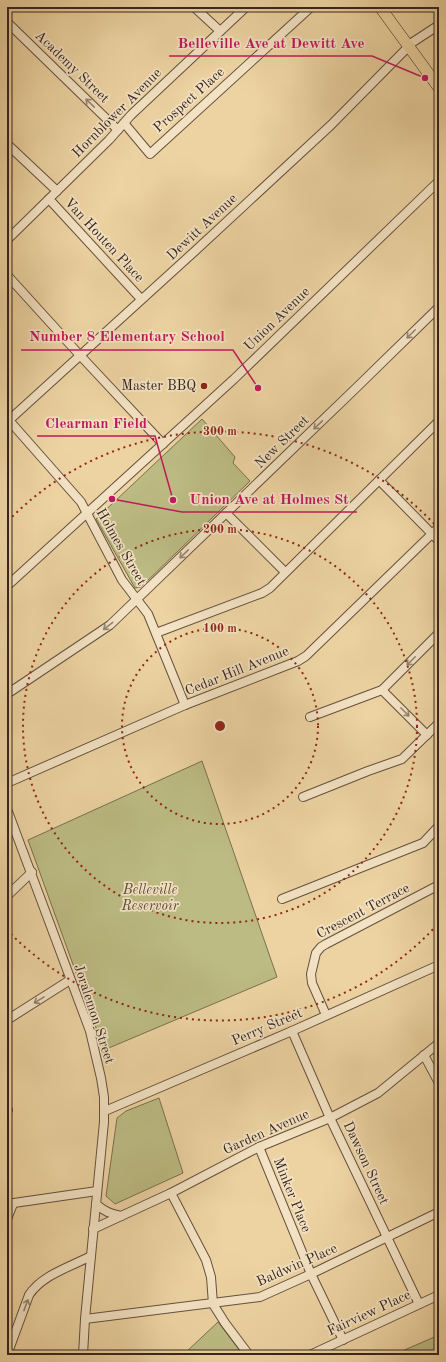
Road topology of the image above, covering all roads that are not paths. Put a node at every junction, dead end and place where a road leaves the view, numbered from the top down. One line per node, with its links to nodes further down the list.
1 (194, 7): 7 (street)
2 (246, 7): 7 (street, Hornblower Avenue)
3 (311, 7): 10 (street, Prospect Place)
4 (380, 7): 8 (main road)
5 (7, 22): 11 (street, Academy Street, one-way to 5)
6 (439, 25): 8 (street, Dewitt Avenue)
7 (220, 31): 10 (street, Hornblower Avenue)
8 (409, 46): 9 (main road); 18 (street, Dewitt Avenue)
9 (439, 88)
10 (124, 123): 11 (street, Hornblower Avenue)
11 (118, 130): 14 (street, Hornblower Avenue)
12 (7, 144): 14 (street, Van Houten Place)
13 (439, 181): 23 (street, Union Avenue)
14 (57, 191): 15 (street, Hornblower Avenue)
15 (49, 199): 16 (street, Hornblower Avenue); 18 (street, Van Houten Place)
16 (7, 240)
17 (7, 275): 20 (street)
18 (141, 299): 20 (street, Dewitt Avenue)
19 (439, 307): 26 (street, New Street, one-way to 26)
20 (80, 355): 21 (street, Dewitt Avenue); 23 (street)
21 (8, 420): 25 (street, Holmes Street)
22 (439, 421): 24 (street)
23 (163, 444): 25 (street, Union Avenue)
24 (379, 480): 28 (street); 30 (street)
25 (87, 513): 31 (street, Union Avenue); 32 (street, Holmes Street)
26 (226, 513): 30 (street); 32 (street, New Street, one-way to 32)
27 (439, 527): 28 (street, Cedar Hill Avenue)
28 (432, 534): 29 (street); 37 (street, Cedar Hill Avenue)
29 (439, 541)
30 (285, 572): 33 (street)
31 (7, 586)
32 (137, 599): 33 (street, Holmes Street); 36 (street, New Street, one-way to 36)
33 (156, 633): 37 (street, Holmes Street)
34 (439, 633): 35 (street, one-way to 35)
35 (382, 690): 38 (street); 40 (street, one-way to 40)
36 (7, 694)
37 (185, 705): 41 (street, Cedar Hill Avenue)
38 (310, 717)
39 (439, 723): 40 (street)
40 (427, 735): 42 (street)
41 (7, 782)
42 (303, 797)
43 (7, 809): 45 (street, Joralemon Street)
44 (439, 826): 48 (street)
45 (32, 872): 47 (street); 50 (street, Joralemon Street)
46 (439, 885): 51 (street, Crescent Terrace)
47 (7, 896)
48 (282, 899)
49 (439, 965): 51 (street, Perry Street)
50 (70, 980): 52 (street, one-way to 52); 57 (street, Joralemon Street)
51 (326, 1015): 53 (street, Perry Street)
52 (7, 1020)
53 (292, 1031): 57 (street, Perry Street); 58 (street, Dawson Street)
54 (439, 1042): 55 (street, Garden Avenue)
55 (424, 1055): 56 (street); 58 (street, Garden Avenue)
56 (439, 1083)
57 (105, 1111): 60 (street, Joralemon Street)
58 (330, 1118): 59 (street, Garden Avenue); 68 (street, Dawson Street)
59 (259, 1147): 61 (street, Garden Avenue); 70 (street, Minker Place)
60 (98, 1191): 62 (street); 63 (street, Joralemon Street)
61 (171, 1193): 65 (street, Garden Avenue); 72 (street)
62 (10, 1204): 66 (street)
63 (96, 1204): 65 (street); 67 (street, Joralemon Street)
64 (439, 1212): 68 (street, Baldwin Place)
65 (121, 1216): 67 (street, Garden Avenue)
66 (7, 1219)
67 (93, 1229): 69 (street, Joralemon Street)
68 (387, 1238): 70 (street, Baldwin Place); 73 (street, Dawson Street)
69 (90, 1256): 74 (street, Joralemon Street); 76 (street, one-way to 69)
70 (311, 1274): 72 (street, Baldwin Place); 75 (street, Minker Place)
71 (439, 1295): 73 (street, Fairview Place)
72 (214, 1304): 74 (street, Baldwin Place); 78 (street)
73 (419, 1304): 75 (street, Fairview Place)
74 (85, 1319): 77 (street, Joralemon Street)
75 (342, 1340): 79 (street, Fairview Place)
76 (7, 1355)
77 (83, 1355)
78 (249, 1355)
79 (310, 1355)

